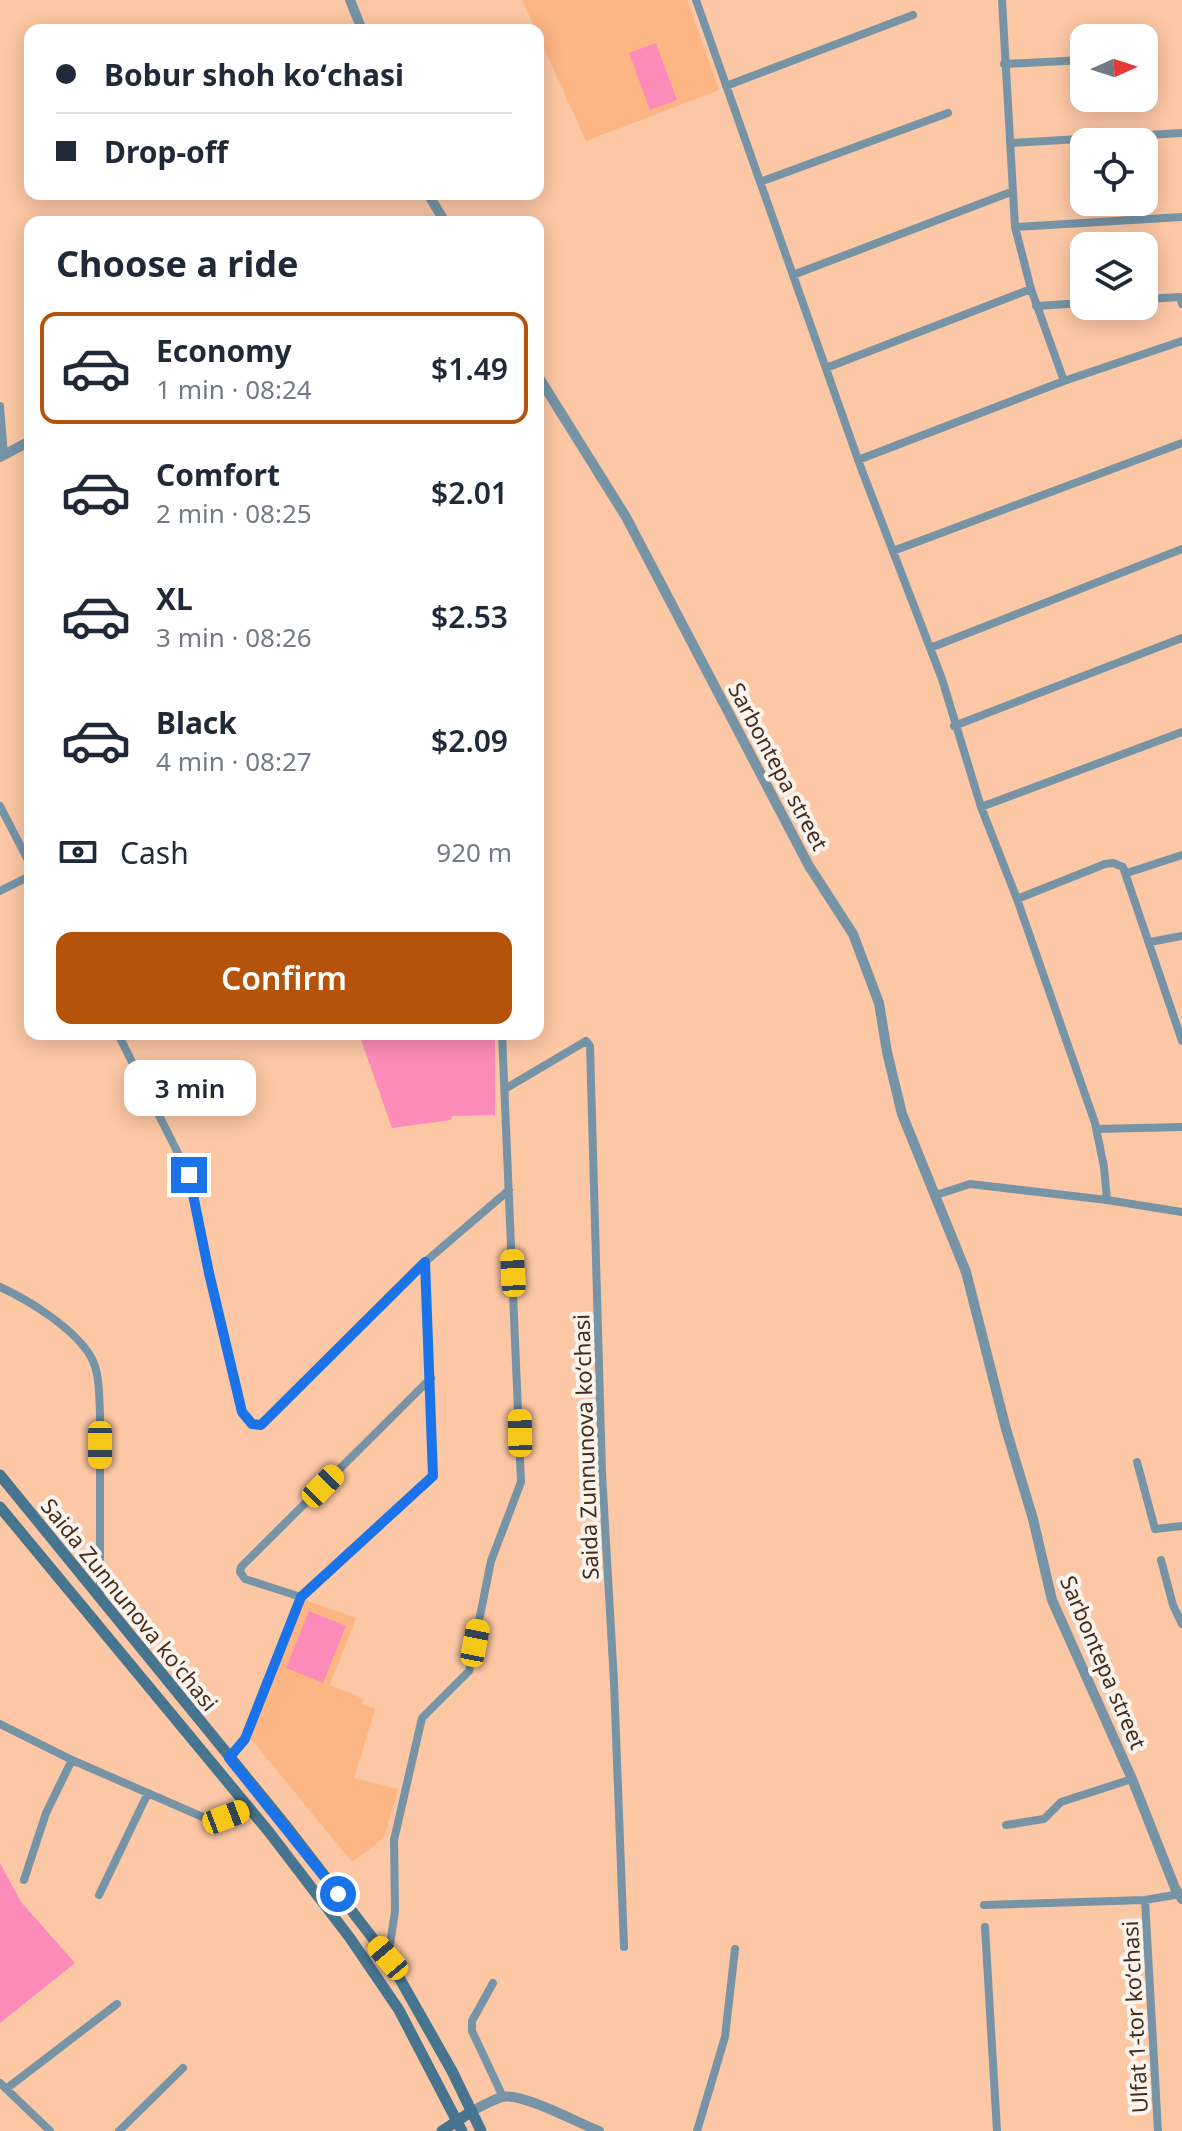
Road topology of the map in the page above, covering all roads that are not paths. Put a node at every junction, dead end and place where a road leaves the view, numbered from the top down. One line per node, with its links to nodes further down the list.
1 (350, 0): 5 (street)
2 (696, 0): 8 (street)
3 (1002, 0): 7 (street)
4 (913, 15): 8 (street)
5 (360, 24)
6 (1070, 61): 7 (street)
7 (1004, 64): 11 (street)
8 (726, 86): 12 (street)
9 (948, 113): 12 (street)
10 (1182, 133): 11 (street)
11 (1010, 143): 13 (street)
12 (760, 182): 16 (street)
13 (1011, 192): 15 (street); 16 (street)
14 (1182, 217): 15 (street)
15 (1015, 227): 17 (street)
16 (793, 275): 23 (street)
17 (1031, 289): 21 (street); 23 (street)
18 (1158, 298): 20 (street)
19 (1070, 304): 21 (street)
20 (1182, 304)
21 (1036, 306): 24 (street)
22 (1182, 341): 24 (street)
23 (826, 368): 30 (street)
24 (1064, 381): 30 (street)
25 (544, 386): 54 (street, Sarbontepa street)
26 (0, 406): 29 (street)
27 (1182, 443): 32 (street)
28 (24, 444): 29 (street)
29 (2, 456)
30 (858, 460): 32 (street)
31 (1182, 549): 34 (street)
32 (893, 551): 34 (street)
33 (1182, 638): 35 (street)
34 (930, 648): 35 (street)
35 (954, 726): 38 (street)
36 (1182, 732): 38 (street)
37 (0, 806): 39 (street)
38 (981, 807): 44 (street)
39 (24, 852)
40 (1182, 855): 41 (street)
41 (1127, 873): 44 (street); 46 (street)
42 (24, 879): 43 (street)
43 (0, 891)
44 (1017, 899): 52 (street)
45 (1182, 936): 46 (street)
46 (1150, 942): 47 (street)
47 (1181, 1035)
48 (121, 1040): 57 (street)
49 (502, 1040): 50 (street)
50 (505, 1089): 53 (street); 84 (street, Saida Zunnunova koʻchasi)
51 (1182, 1127): 52 (street)
52 (1097, 1129): 55 (street)
53 (509, 1190): 57 (street); 86 (street)
54 (936, 1195): 55 (street); 74 (street, Sarbontepa street)
55 (1107, 1200): 56 (street)
56 (1182, 1212)
57 (425, 1262): 59 (street)
58 (0, 1287): 66 (street)
59 (431, 1378): 65 (street); 65 (street)
60 (1137, 1462): 63 (street)
61 (0, 1475): 66 (main road, Saida Zunnunova ko'chasi)
62 (0, 1507): 70 (main road, Saida Zunnunova ko'chasi)
63 (1182, 1526)
64 (1161, 1560): 67 (street)
65 (301, 1597): 72 (street)
66 (100, 1599): 69 (main road, Saida Zunnunova ko'chasi)
67 (1177, 1604): 68 (street)
68 (1182, 1624)
69 (177, 1695): 70 (main road); 72 (main road, Saida Zunnunova ko'chasi)
70 (163, 1706): 76 (main road, Saida Zunnunova ko'chasi)
71 (0, 1724): 73 (street)
72 (229, 1758): 86 (main road, Saida Zunnunova ko'chasi)
73 (72, 1760): 75 (street); 78 (street)
74 (1132, 1779): 77 (street); 79 (street, Sarbontepa street)
75 (148, 1793): 76 (street); 80 (street)
76 (249, 1809): 93 (main road, Saida Zunnunova ko'chasi)
77 (1006, 1825)
78 (24, 1880)
79 (1180, 1892): 81 (street)
80 (99, 1895)
81 (1145, 1900): 82 (street); 102 (street, Ulfat 1-tor koʻchasi)
82 (984, 1905)
83 (985, 1927): 101 (street)
84 (624, 1947)
85 (735, 1949): 100 (street)
86 (388, 1958): 92 (main road, Saida Zunnunova ko'chasi)
87 (493, 1983): 91 (street)
88 (117, 2004): 90 (street)
89 (183, 2068): 95 (street)
90 (3, 2086): 94 (street)
91 (503, 2097): 92 (street); 99 (street)
92 (472, 2111): 93 (main road); 98 (main road, Saida Zunnunova ko'chasi)
93 (457, 2119): 96 (main road); 97 (main road, Saida Zunnunova ko'chasi)
94 (50, 2131)
95 (119, 2131)
96 (442, 2131)
97 (462, 2131)
98 (481, 2131)
99 (599, 2131)
100 (697, 2131)
101 (997, 2131)
102 (1158, 2131)

